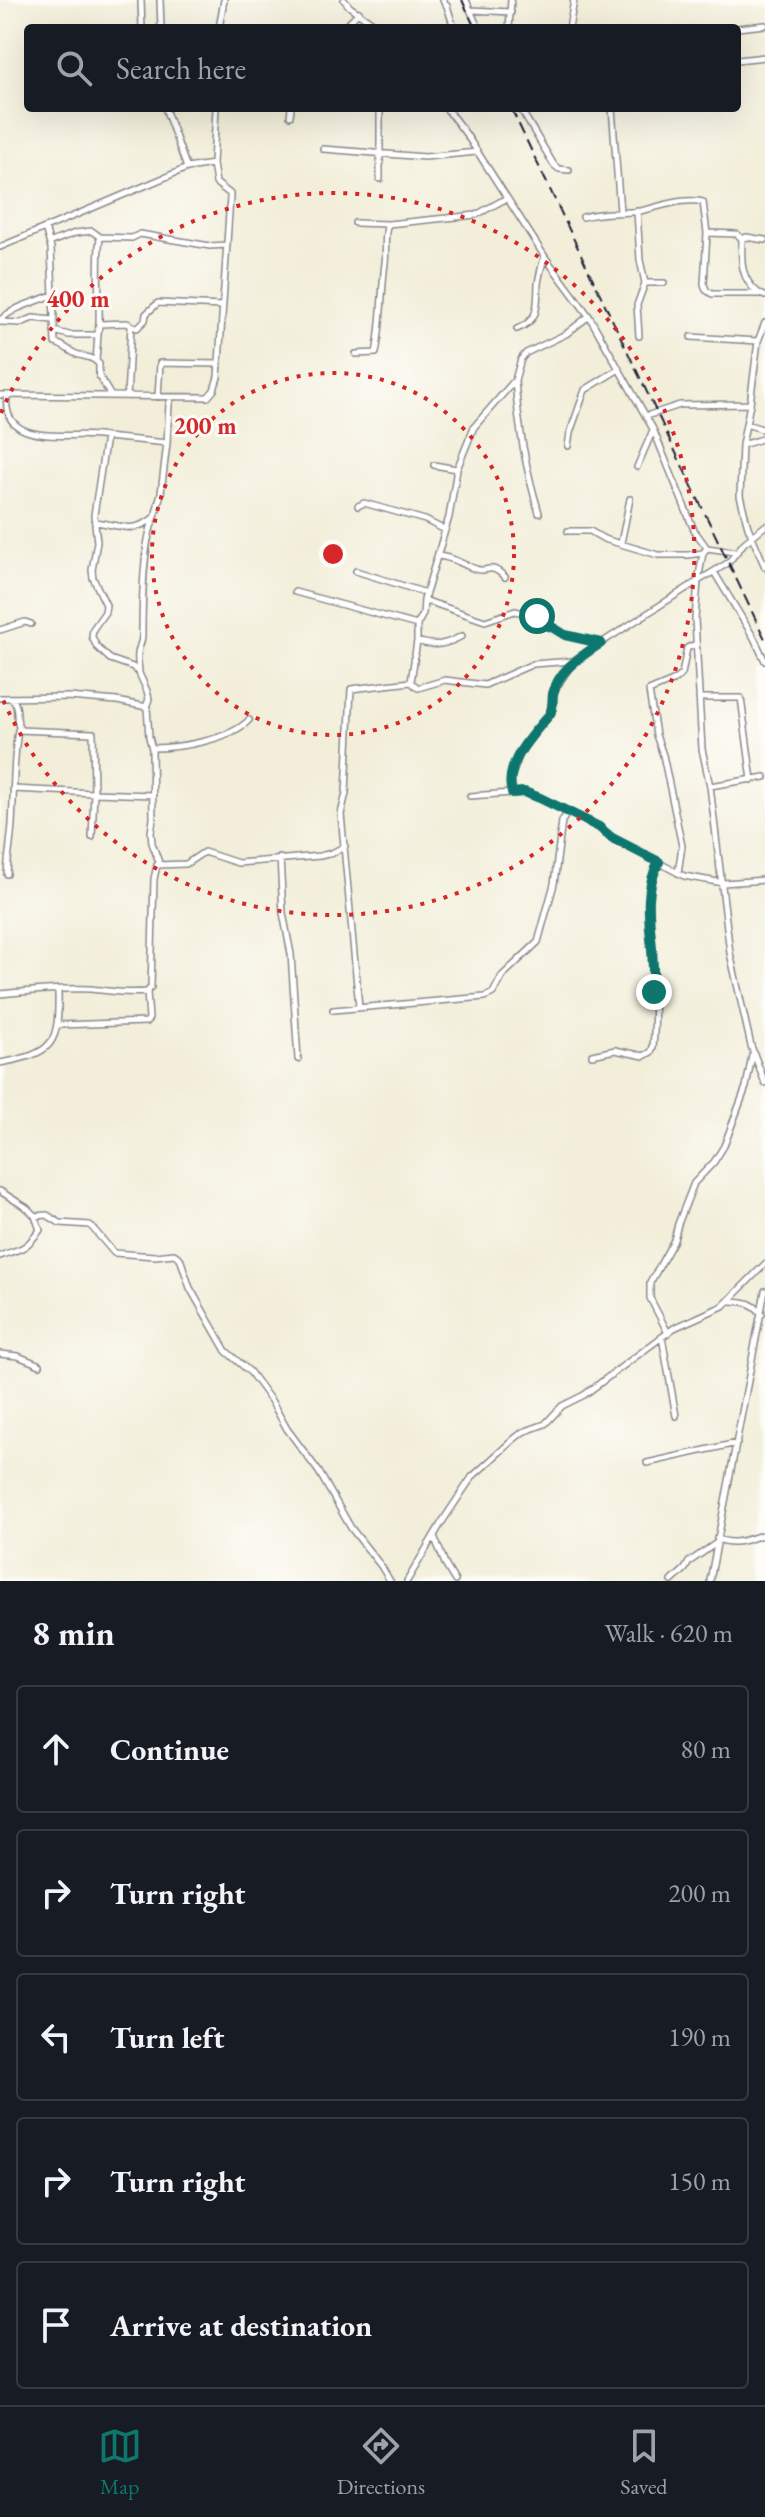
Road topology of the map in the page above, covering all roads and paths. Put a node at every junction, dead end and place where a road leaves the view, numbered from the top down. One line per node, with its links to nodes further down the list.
1 (141, 0): 12 (street)
2 (160, 0): 13 (street)
3 (224, 0): 14 (street)
4 (344, 0): 10 (street)
5 (443, 0): 17 (street)
6 (466, 0): 9 (street)
7 (511, 0): 11 (street)
8 (574, 0): 20 (street)
9 (471, 10): 11 (street); 18 (street)
10 (359, 12): 15 (street); 16 (street)
11 (511, 12): 19 (street)
12 (142, 24)
13 (161, 24)
14 (220, 24)
15 (347, 24)
16 (375, 24)
17 (452, 24)
18 (476, 24)
19 (510, 24)
20 (570, 24)
21 (765, 25): 22 (street)
22 (741, 28)
23 (765, 57): 24 (street)
24 (741, 60)
25 (166, 112): 37 (street)
26 (216, 112): 36 (street)
27 (290, 112): 32 (street)
28 (380, 112): 35 (street)
29 (449, 112): 34 (street)
30 (522, 112): 38 (street)
31 (612, 112): 41 (street)
32 (290, 116)
33 (323, 149): 35 (street)
34 (477, 152): 35 (street); 40 (street)
35 (380, 153): 39 (street)
36 (213, 164): 37 (street); 52 (street)
37 (187, 168): 46 (street)
38 (569, 170)
39 (380, 179)
40 (507, 198): 45 (street); 54 (street)
41 (620, 211): 42 (street); 43 (street)
42 (637, 211): 47 (street); 55 (street)
43 (583, 217)
44 (355, 223): 45 (street)
45 (388, 224): 72 (street)
46 (45, 228): 51 (street); 53 (street)
47 (707, 233): 49 (street); 58 (street)
48 (100, 237): 51 (street); 52 (street); 64 (street)
49 (742, 239): 50 (street); 58 (street)
50 (765, 240)
51 (51, 242): 57 (street)
52 (227, 245): 59 (street)
53 (0, 247)
54 (545, 257): 60 (street); 66 (street)
55 (645, 283): 56 (street); 69 (street)
56 (664, 283)
57 (52, 295): 61 (street); 62 (street)
58 (762, 295)
59 (222, 306): 65 (street); 74 (street)
60 (589, 316): 75 (street); 76 (street)
61 (53, 320): 62 (street); 67 (street)
62 (0, 321)
63 (765, 323): 71 (street)
64 (99, 324): 65 (street); 68 (street)
65 (131, 326): 79 (street)
66 (517, 329)
67 (54, 331): 68 (street); 73 (street)
68 (98, 335): 73 (street)
69 (639, 336)
70 (691, 337): 71 (street)
71 (758, 341): 82 (street)
72 (356, 354)
73 (96, 361): 78 (street)
74 (218, 364): 80 (street); 81 (street)
75 (619, 369): 83 (street); 93 (street)
76 (515, 380): 96 (street); 99 (street)
77 (3, 395): 78 (street); 86 (street)
78 (111, 396): 79 (street)
79 (127, 397): 80 (street)
80 (158, 397): 81 (street)
81 (172, 397): 91 (street)
82 (750, 404): 83 (street); 84 (street)
83 (646, 416): 87 (street)
84 (746, 424): 88 (street); 92 (street)
85 (0, 425): 86 (street)
86 (13, 425): 89 (street)
87 (653, 429): 95 (street); 107 (street)
88 (765, 430)
89 (106, 437): 91 (street); 101 (street)
90 (765, 438): 92 (street)
91 (167, 443): 100 (street)
92 (742, 445): 105 (street)
93 (568, 446)
94 (434, 465): 96 (street)
95 (637, 467)
96 (457, 469): 103 (street)
97 (630, 499): 106 (street)
98 (358, 506): 103 (street)
99 (539, 513)
100 (155, 517): 101 (street); 127 (street)
101 (95, 522): 127 (street)
102 (765, 526): 105 (street)
103 (445, 530): 109 (street)
104 (568, 531): 106 (street)
105 (752, 536): 108 (street); 110 (street)
106 (621, 543): 107 (street)
107 (705, 550): 108 (street); 114 (street)
108 (736, 552): 112 (street)
109 (438, 556): 113 (street); 116 (street)
110 (765, 567)
111 (356, 571): 116 (street)
112 (714, 572): 114 (street); 126 (street)
113 (505, 577)
114 (698, 581): 123 (street); 124 (street)
115 (295, 592): 119 (street)
116 (426, 593): 117 (street)
117 (424, 600): 119 (street); 123 (street)
118 (31, 624): 120 (street)
119 (417, 625): 122 (street)
120 (0, 630)
121 (462, 636): 122 (street)
122 (417, 641): 128 (street)
123 (601, 643): 125 (street)
124 (696, 644): 131 (street); 152 (street)
125 (573, 661): 128 (street); 141 (street)
126 (765, 661)
127 (139, 673): 132 (street)
128 (411, 682): 146 (street)
129 (10, 697): 130 (street); 132 (street); 134 (street)
130 (0, 698)
131 (699, 698): 137 (street); 138 (street)
132 (146, 707): 135 (street)
133 (249, 720): 135 (street)
134 (20, 730): 139 (street); 140 (street)
135 (152, 748): 142 (street)
136 (765, 777): 137 (street)
137 (752, 780): 138 (street)
138 (710, 786): 155 (street)
139 (13, 789): 140 (street); 148 (street)
140 (94, 793): 142 (street); 145 (street)
141 (512, 793): 143 (street); 144 (street)
142 (153, 795): 151 (street)
143 (470, 796)
144 (568, 812): 150 (street); 159 (street)
145 (92, 837)
146 (345, 846): 149 (street); 159 (street)
147 (0, 858): 148 (street)
148 (8, 858): 153 (street)
149 (280, 858): 151 (street); 164 (street)
150 (659, 862): 152 (street); 163 (street)
151 (160, 865): 157 (street)
152 (678, 873): 155 (street)
153 (7, 874)
154 (765, 880): 155 (street)
155 (723, 883): 162 (street)
156 (58, 989): 157 (street); 158 (street); 161 (street)
157 (147, 992): 161 (street)
158 (0, 994)
159 (359, 1007): 160 (street)
160 (333, 1010)
161 (59, 1025): 165 (street)
162 (753, 1053): 166 (street); 174 (street)
163 (592, 1055)
164 (298, 1059)
165 (0, 1063)
166 (765, 1081)
167 (0, 1191): 168 (street)
168 (35, 1216): 169 (street); 183 (street)
169 (0, 1256)
170 (765, 1264): 172 (street)
171 (765, 1292): 173 (street)
172 (729, 1301): 173 (street); 174 (street)
173 (762, 1314): 178 (street)
174 (665, 1335): 177 (street); 181 (street)
175 (0, 1354): 176 (street)
176 (40, 1365)
177 (676, 1416)
178 (737, 1443): 179 (street); 182 (street)
179 (647, 1463)
180 (765, 1534): 182 (street)
181 (434, 1536): 184 (street); 185 (street)
182 (717, 1540): 186 (street); 187 (street)
183 (390, 1581)
184 (407, 1581)
185 (455, 1581)
186 (672, 1581)
187 (710, 1581)

